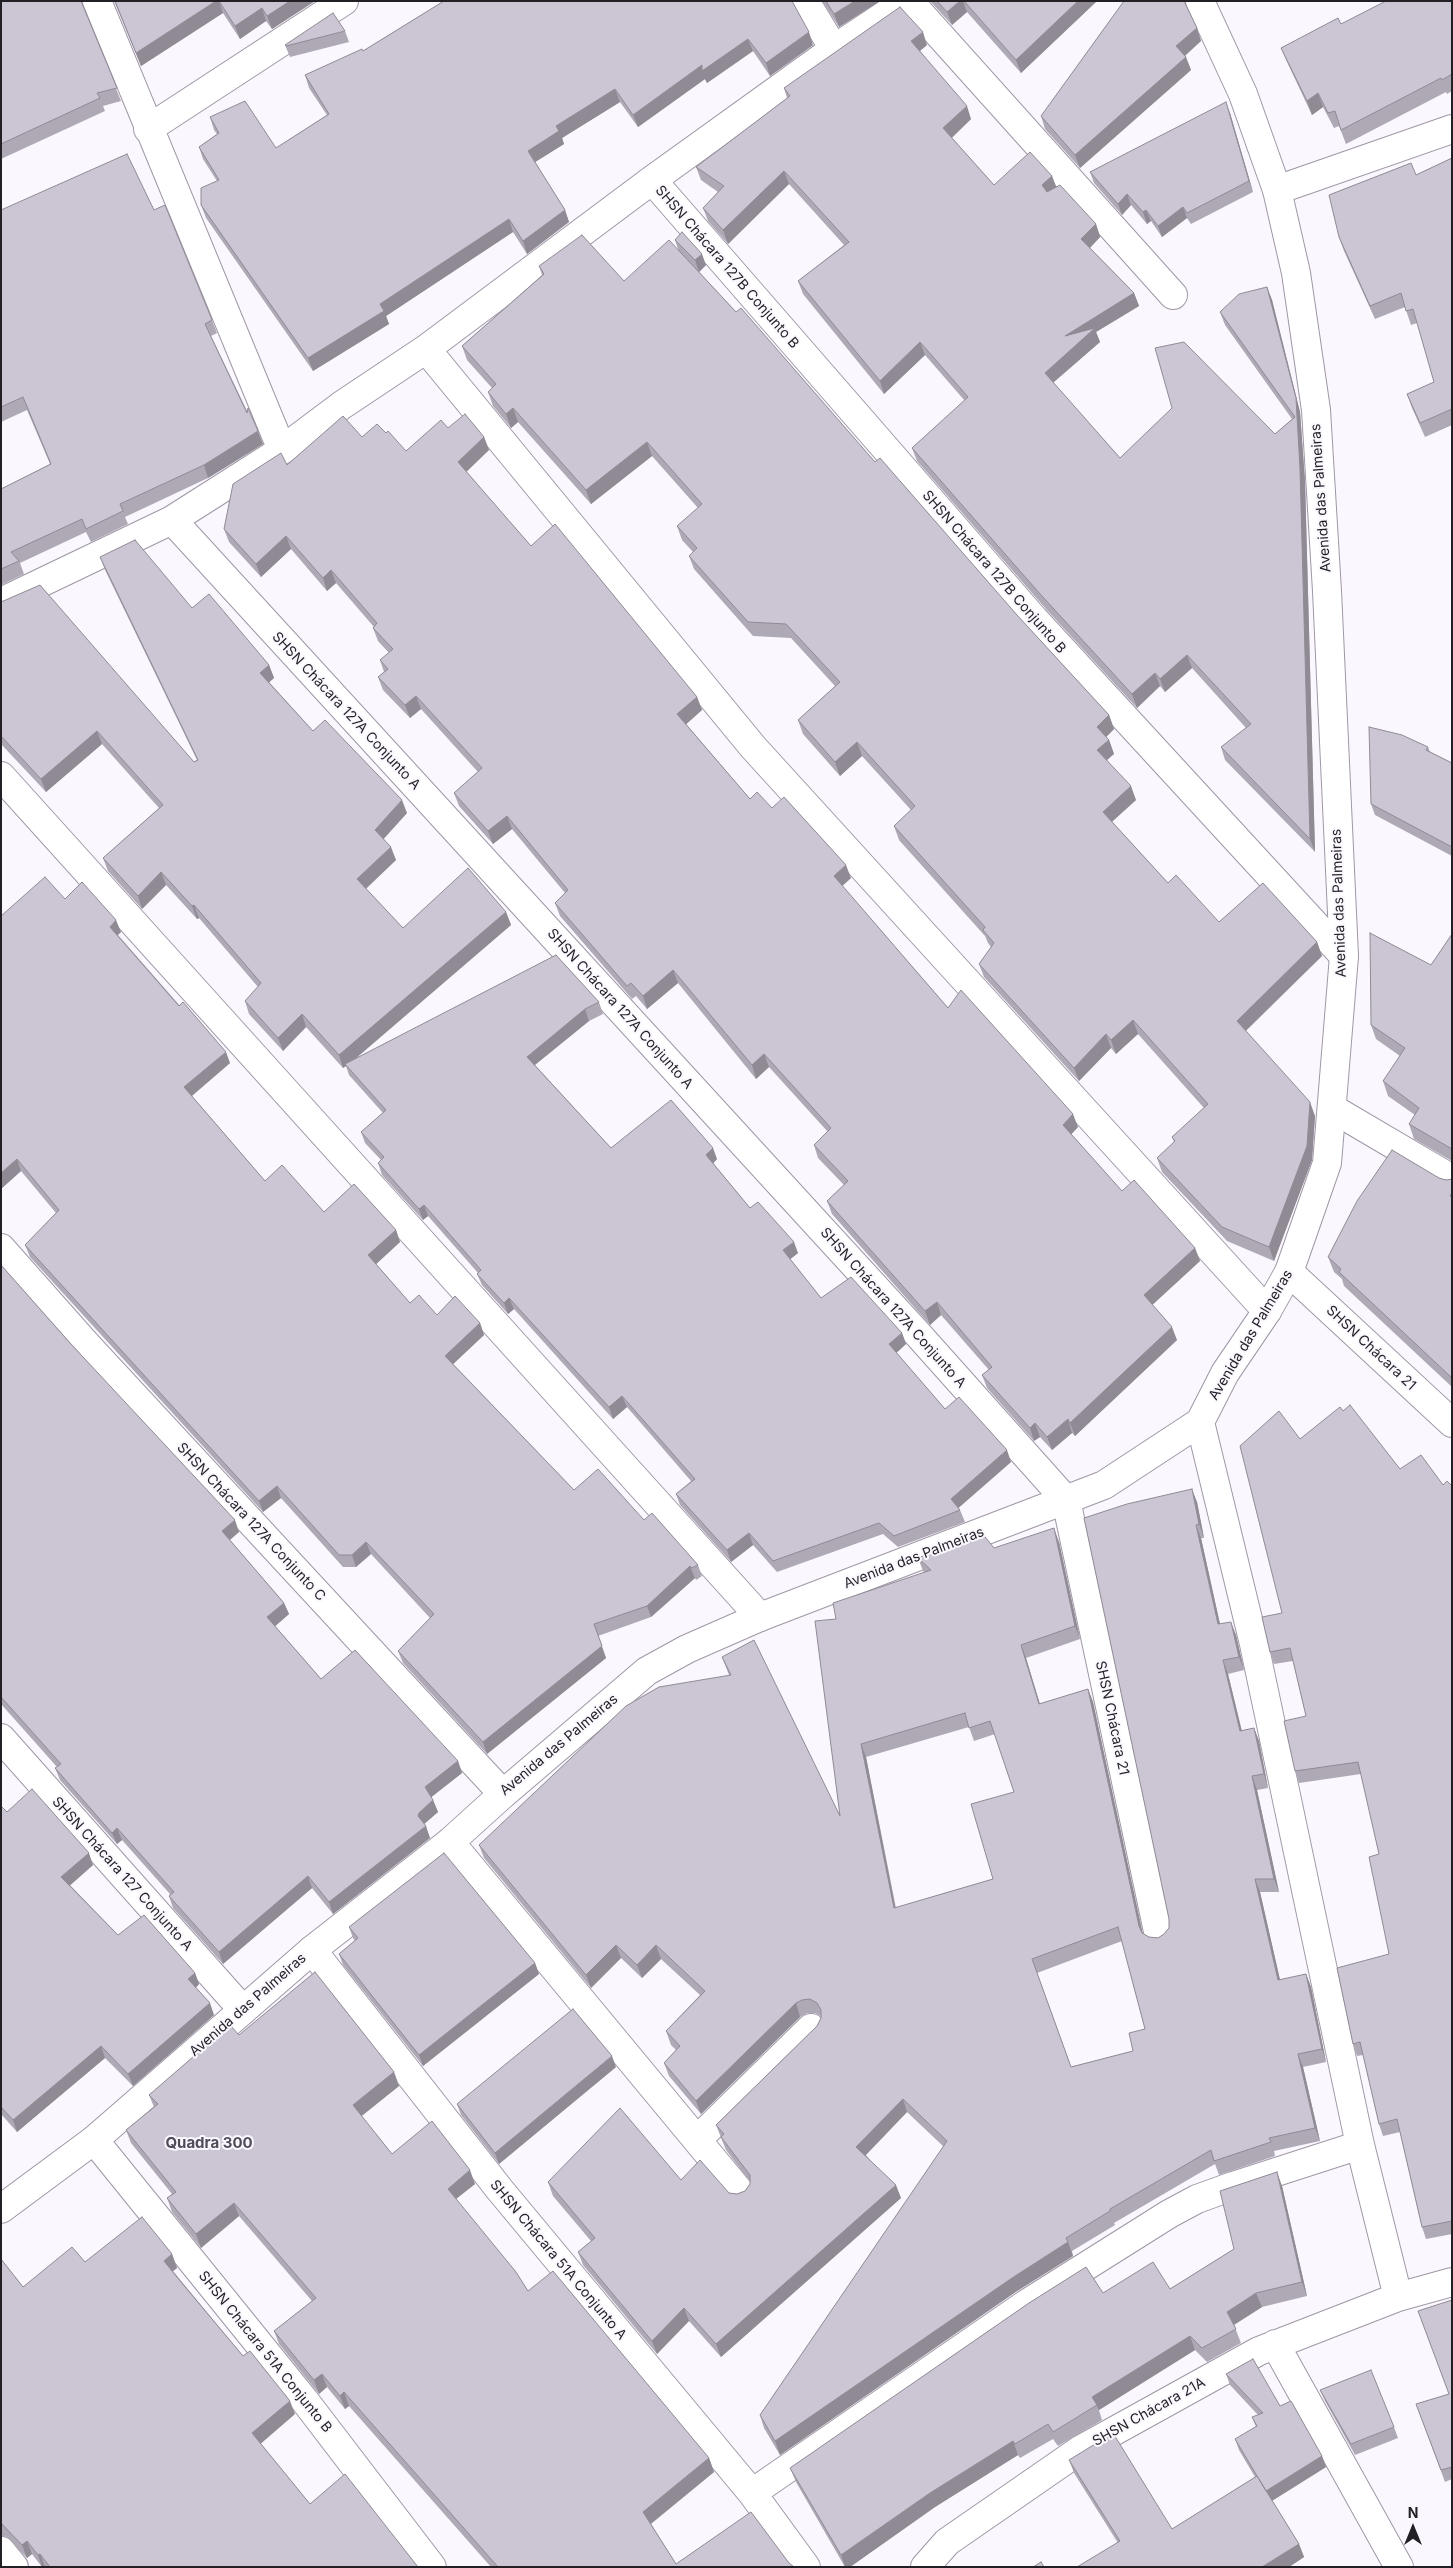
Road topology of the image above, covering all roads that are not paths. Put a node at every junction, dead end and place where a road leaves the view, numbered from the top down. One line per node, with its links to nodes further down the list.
1 (97, 1): 7 (street)
2 (344, 1): 7 (street)
3 (805, 1): 6 (street)
4 (908, 1): 6 (street); 11 (street)
5 (1200, 1): 10 (street, Avenida das Palmeiras)
6 (834, 49): 9 (street)
7 (148, 129): 13 (street)
8 (1452, 129): 10 (street)
9 (652, 180): 12 (street); 17 (street, SHSN Chácara 127B Conjunto B)
10 (1278, 190): 17 (street, Avenida das Palmeiras)
11 (1173, 295)
12 (426, 349): 13 (street); 22 (street)
13 (282, 450): 14 (street)
14 (172, 520): 15 (street); 25 (street, SHSN Chácara 127A Conjunto A)
15 (4, 594)
16 (1, 776): 26 (street)
17 (1344, 956): 18 (street, Avenida das Palmeiras)
18 (1333, 1109): 19 (street); 21 (street, Avenida das Palmeiras)
19 (1452, 1179)
20 (1, 1248): 28 (street, SHSN Chácara 127A Conjunto C)
21 (1290, 1272): 22 (street, Avenida das Palmeiras); 24 (street, SHSN Chácara 21)
22 (1268, 1311): 23 (street, Avenida das Palmeiras)
23 (1200, 1422): 25 (street, Avenida das Palmeiras); 36 (street)
24 (1452, 1423)
25 (1066, 1500): 26 (street, Avenida das Palmeiras); 30 (street, SHSN Chácara 21)
26 (760, 1617): 28 (street, Avenida das Palmeiras)
27 (1, 1738): 32 (street, SHSN Chácara 127 Conjunto A)
28 (502, 1794): 29 (street, Avenida das Palmeiras)
29 (450, 1842): 31 (street, Avenida das Palmeiras); 34 (street)
30 (1158, 1936)
31 (312, 1950): 32 (street, Avenida das Palmeiras); 42 (street, SHSN Chácara 51A Conjunto A)
32 (243, 2010): 35 (street, Avenida das Palmeiras)
33 (811, 2028): 34 (street)
34 (698, 2139): 37 (street)
35 (94, 2140): 38 (street, Avenida das Palmeiras); 45 (street, SHSN Chácara 51A Conjunto B)
36 (1360, 2146): 40 (street); 42 (street)
37 (740, 2192)
38 (1, 2209)
39 (1452, 2282): 40 (street, SHSN Chácara 21A)
40 (1398, 2297): 41 (street, SHSN Chácara 21A)
41 (1275, 2344): 47 (street, SHSN Chácara 21A); 48 (street)
42 (752, 2493): 46 (street, SHSN Chácara 51A Conjunto A)
43 (1, 2551): 44 (street)
44 (14, 2567)
45 (432, 2567)
46 (806, 2567)
47 (925, 2567)
48 (1399, 2567)

